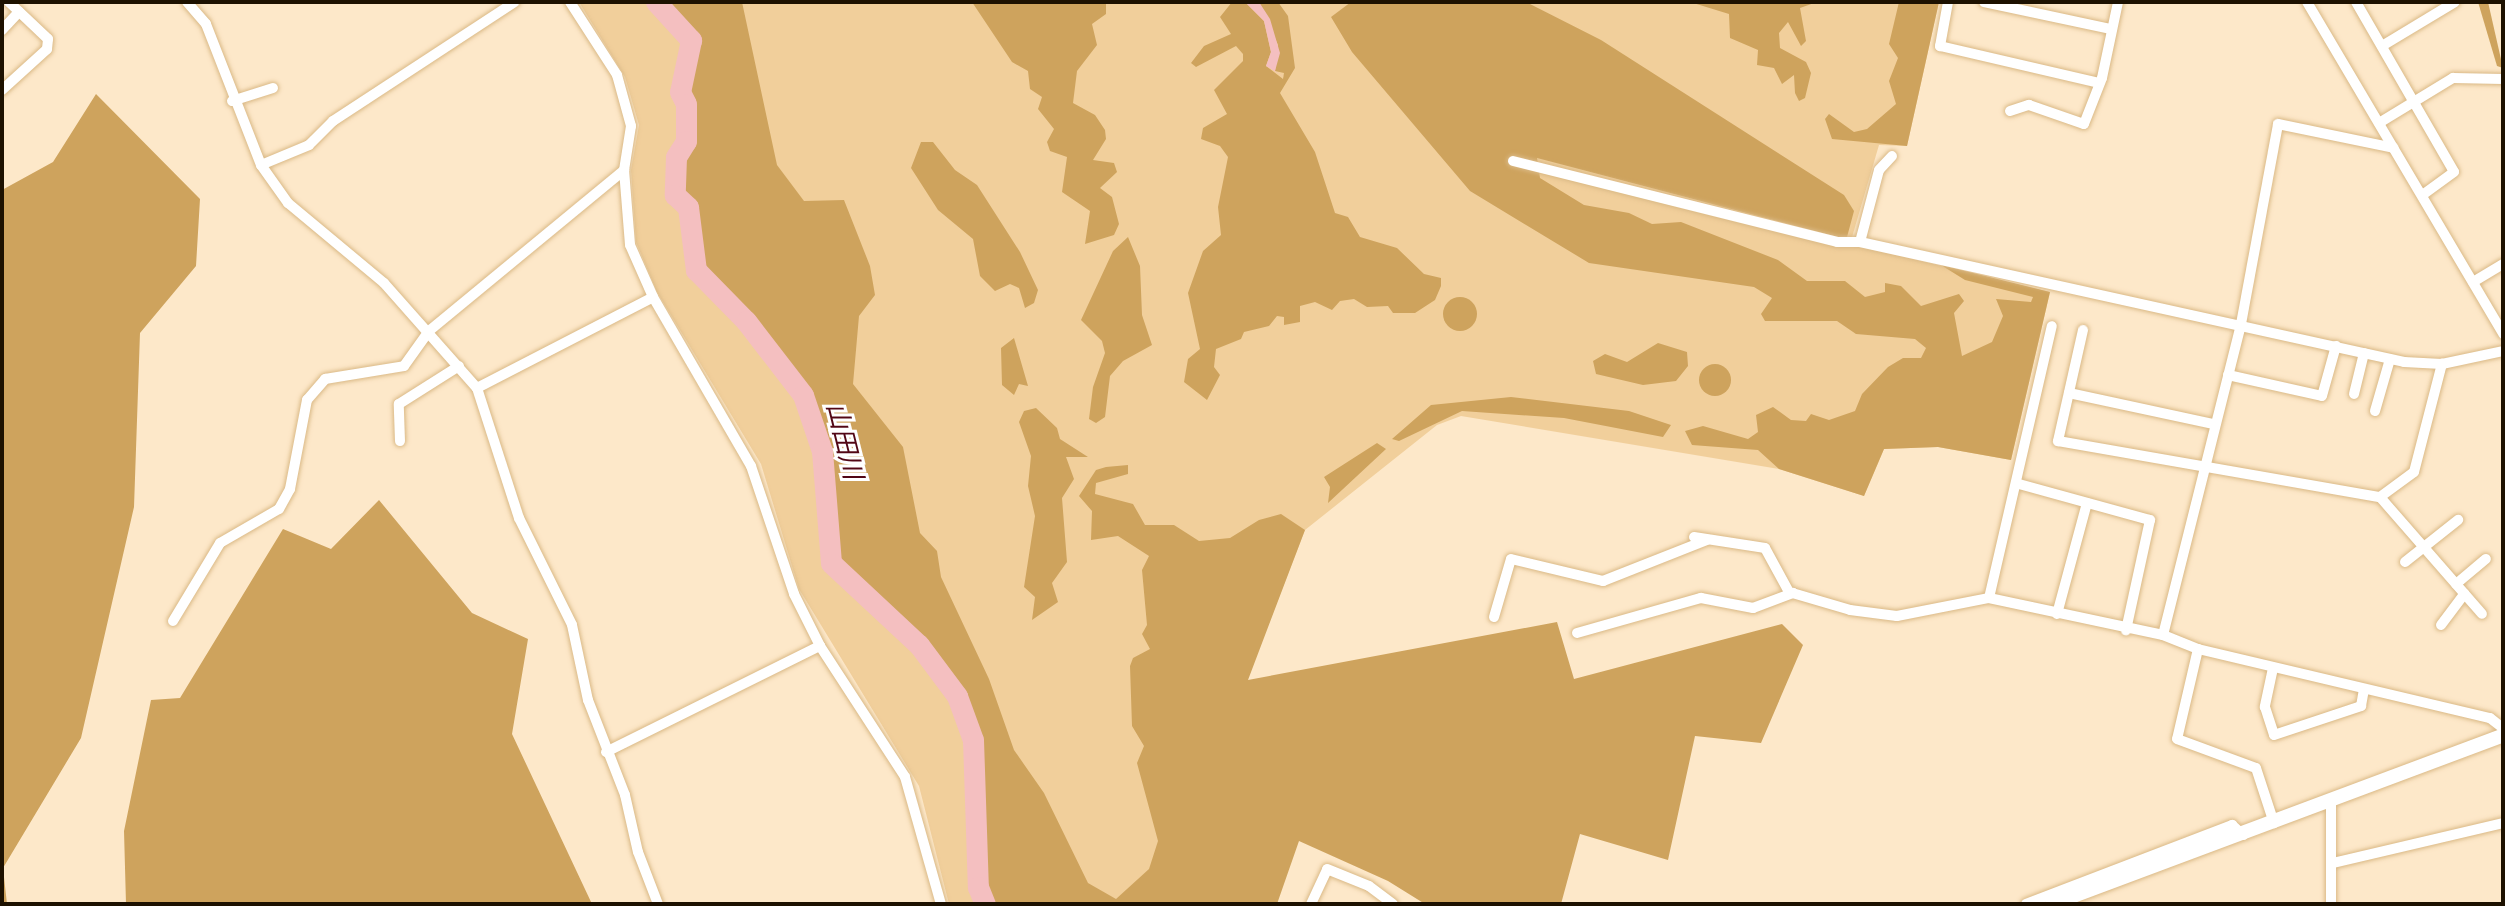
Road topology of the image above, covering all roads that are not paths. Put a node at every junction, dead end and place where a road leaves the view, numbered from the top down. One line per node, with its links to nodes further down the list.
1 (9, 2): 11 (street)
2 (187, 2): 19 (street)
3 (515, 2): 26 (street)
4 (570, 2): 27 (street)
5 (1948, 2): 16 (street)
6 (1984, 2): 12 (street)
7 (2118, 2): 12 (street)
8 (2306, 2): 22 (street)
9 (2356, 2): 14 (street)
10 (2455, 2): 14 (street)
11 (19, 12): 13 (street); 18 (street)
12 (2111, 29): 16 (street)
13 (2, 30)
14 (2382, 46): 20 (street)
15 (2503, 79): 20 (street)
16 (2099, 83): 21 (street)
17 (273, 88): 19 (street)
18 (2, 90)
19 (232, 101): 26 (street)
20 (2416, 101): 22 (street); 28 (street)
21 (2010, 111)
22 (2379, 123): 23 (street)
23 (2394, 148): 28 (street); 33 (street)
24 (1892, 156): 29 (street)
25 (1513, 161): 29 (street)
26 (261, 165): 36 (street)
27 (624, 170): 32 (street); 36 (street)
28 (2423, 195): 31 (street)
29 (1860, 242): 33 (street)
30 (2503, 264): 31 (street)
31 (2473, 282): 37 (street)
32 (653, 297): 45 (street); 73 (street)
33 (2241, 324): 38 (street); 44 (street)
34 (2052, 326): 52 (street)
35 (2083, 330): 46 (street)
36 (429, 331): 43 (street); 68 (street)
37 (2503, 334)
38 (2336, 346): 40 (street); 44 (street)
39 (2503, 352): 42 (street)
40 (2364, 353): 41 (street); 47 (street)
41 (2390, 359): 42 (street); 48 (street)
42 (2442, 364): 53 (street)
43 (459, 366): 45 (street); 50 (street)
44 (2228, 375): 49 (street)
45 (477, 388): 79 (street)
46 (2069, 393): 49 (street); 51 (street)
47 (2354, 394)
48 (2375, 411)
49 (2214, 424): 51 (street)
50 (400, 442)
51 (2202, 470): 53 (street); 72 (street)
52 (2019, 484): 54 (street); 64 (street)
53 (2380, 497): 58 (street)
54 (2087, 502): 65 (street); 70 (street)
55 (2458, 520): 58 (street)
56 (1694, 537): 57 (street)
57 (1709, 539): 62 (street); 67 (street)
58 (2424, 547): 60 (street); 61 (street)
59 (2486, 559): 61 (street)
60 (2405, 562)
61 (2456, 584): 63 (street)
62 (1793, 593): 64 (street); 71 (street)
63 (2464, 594): 66 (street); 69 (street)
64 (1989, 598): 65 (street)
65 (2057, 614): 70 (street)
66 (2482, 614)
67 (1494, 617)
68 (173, 621)
69 (2441, 625)
70 (2126, 629): 72 (street)
71 (1577, 633)
72 (2163, 635): 74 (street)
73 (820, 646): 79 (street); 86 (street)
74 (2198, 649): 75 (street); 81 (street)
75 (2273, 668): 76 (street); 76 (street)
76 (2364, 689): 77 (street)
77 (2503, 728)
78 (2503, 735): 80 (street)
79 (606, 752): 85 (street)
80 (2332, 800): 81 (street); 84 (street)
81 (2274, 823): 83 (street)
82 (2503, 823): 84 (street)
83 (2243, 835): 89 (street); 90 (street)
84 (2333, 863): 91 (street)
85 (658, 904)
86 (941, 904)
87 (1311, 904): 88 (street)
88 (1393, 904)
89 (2026, 904)
90 (2052, 904)
91 (2331, 904)

